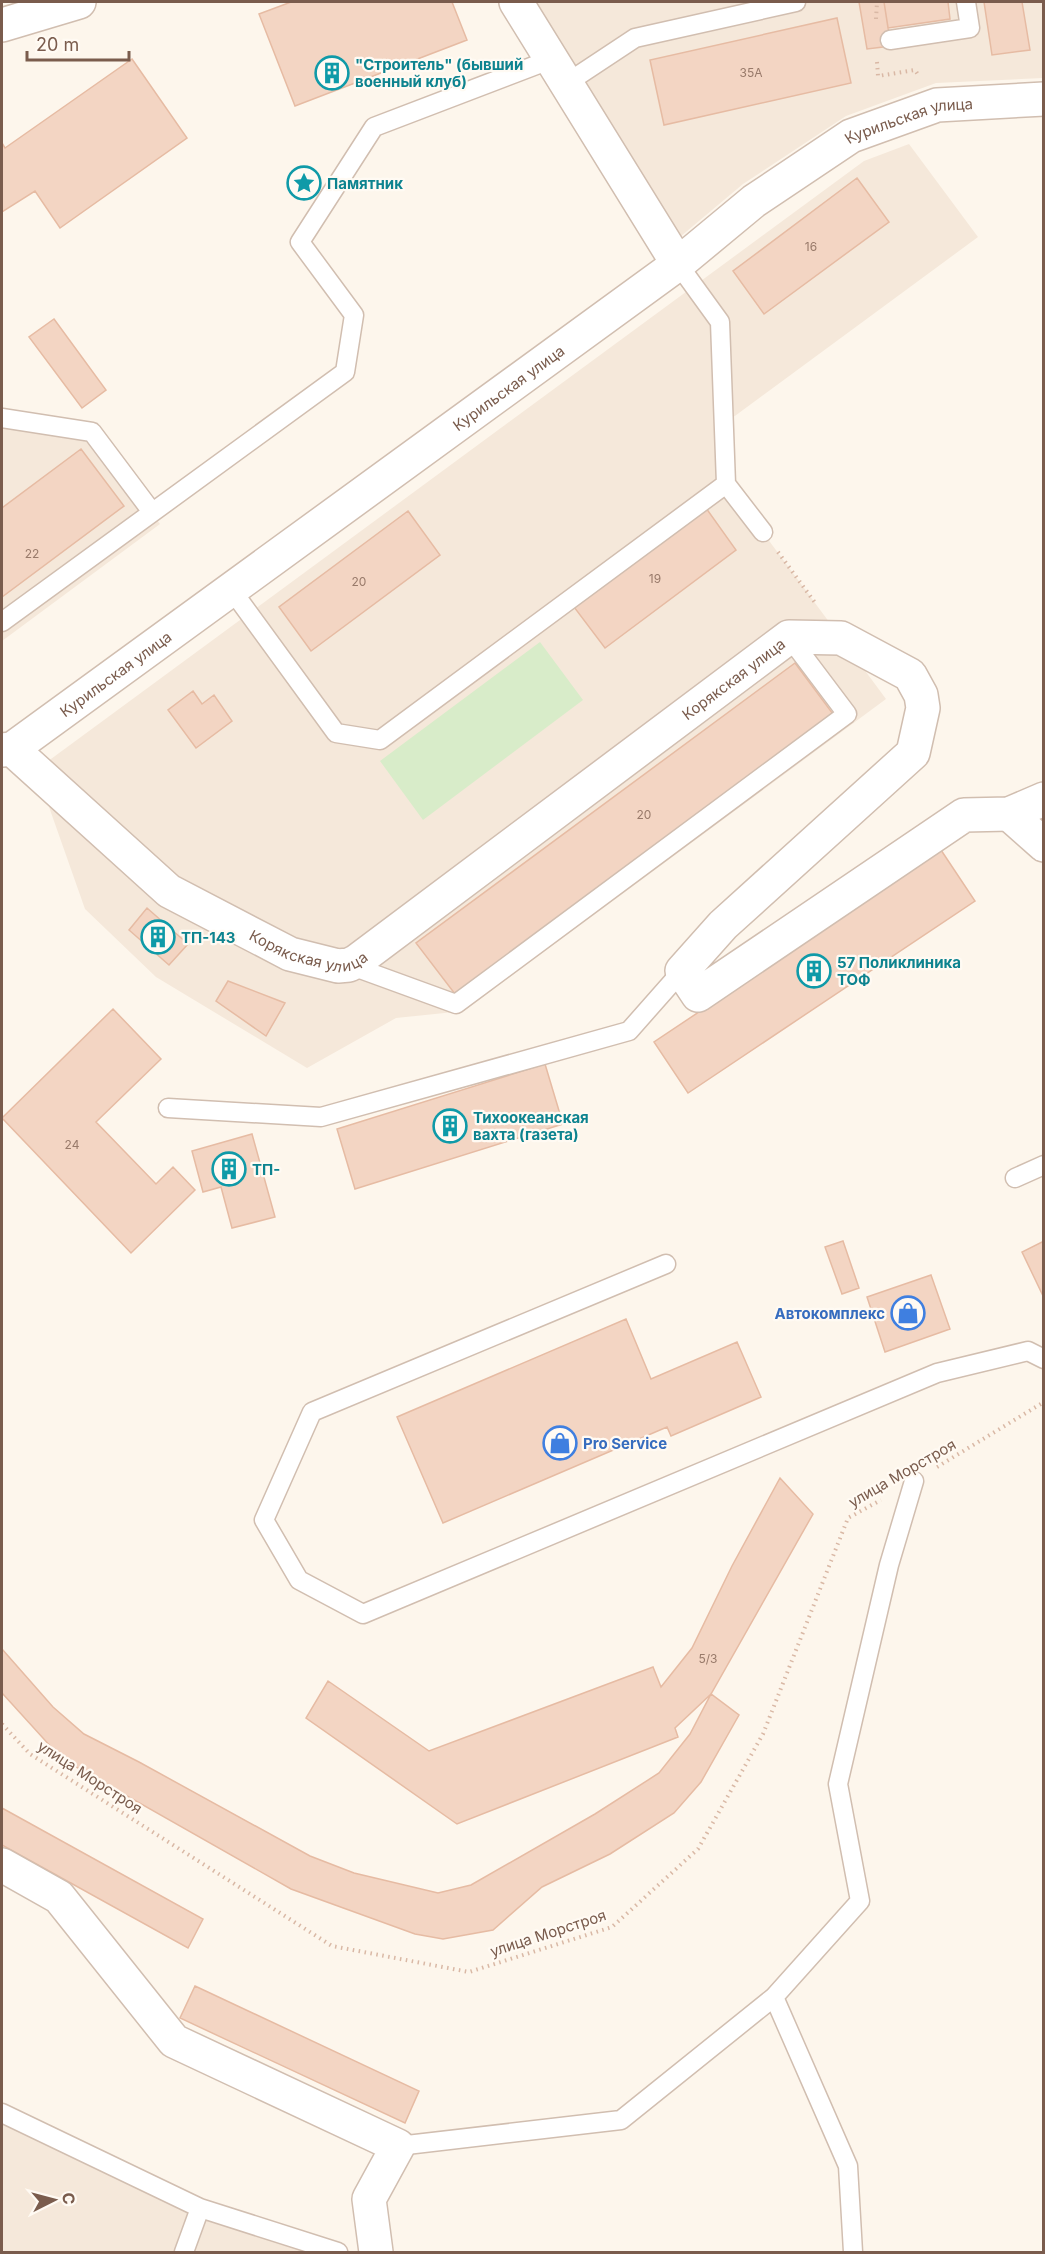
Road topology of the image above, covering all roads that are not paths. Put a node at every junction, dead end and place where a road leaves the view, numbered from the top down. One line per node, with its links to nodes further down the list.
1 (516, 2): 7 (street)
2 (796, 2): 7 (lane)
3 (966, 2): 6 (lane)
4 (66, 4): 5 (street)
5 (2, 25)
6 (890, 40)
7 (559, 71): 9 (street); 12 (lane)
8 (1044, 99): 9 (street, Курильская улица)
9 (678, 264): 11 (lane); 14 (street, Курильская улица)
10 (2, 418): 12 (lane)
11 (726, 484): 13 (lane); 14 (lane)
12 (152, 512): 15 (lane)
13 (763, 532)
14 (231, 589): 17 (street, Курильская улица)
15 (2, 622)
16 (789, 637): 21 (street, Корякская улица); 21 (lane); 22 (street, Корякская улица)
17 (7, 749): 21 (street, Корякская улица)
18 (1044, 799): 19 (street)
19 (1009, 814): 20 (street); 22 (street)
20 (1044, 845)
21 (349, 965)
22 (682, 971): 23 (lane)
23 (168, 1108)
24 (1044, 1165): 25 (lane)
25 (1015, 1178)
26 (666, 1264): 27 (lane)
27 (1044, 1359)
28 (914, 1481): 30 (lane)
29 (2, 1865): 32 (street)
30 (774, 1997): 32 (lane); 37 (lane)
31 (2, 2113): 33 (lane)
32 (398, 2146): 36 (street)
33 (200, 2208): 34 (lane); 35 (lane)
34 (184, 2253)
35 (338, 2253)
36 (376, 2253)
37 (854, 2253)

